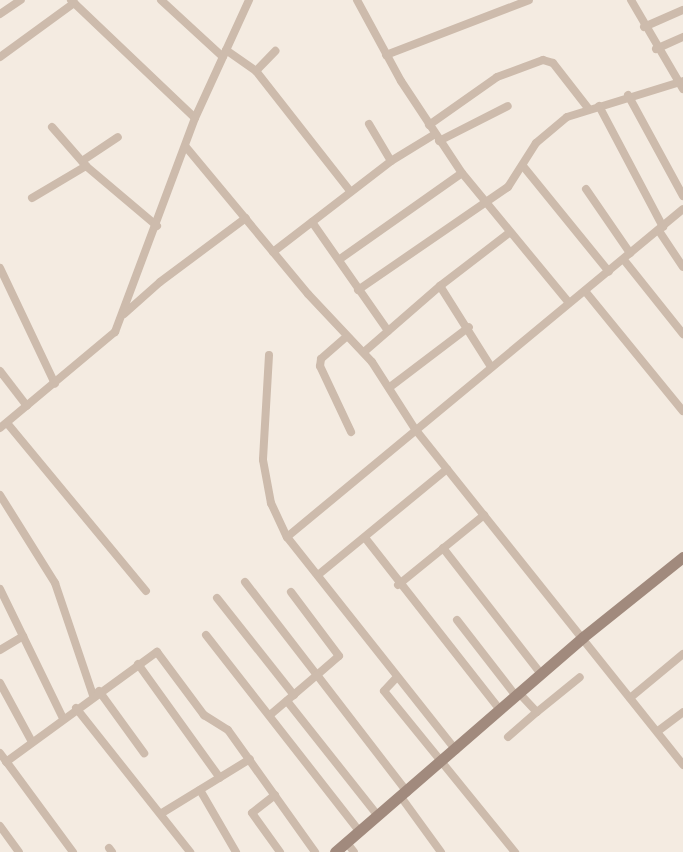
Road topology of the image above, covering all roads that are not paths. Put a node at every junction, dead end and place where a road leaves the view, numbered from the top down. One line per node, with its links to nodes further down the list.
1 (21, 0): 9 (street)
2 (161, 0): 14 (street)
3 (249, 0): 14 (street)
4 (357, 0): 15 (street)
5 (528, 0): 15 (street)
6 (631, 0): 10 (street)
7 (73, 1): 16 (street); 24 (street)
8 (683, 10): 10 (street)
9 (0, 14)
10 (644, 27): 12 (street)
11 (683, 37): 12 (street)
12 (656, 49): 18 (street)
13 (275, 51): 17 (street)
14 (225, 54): 17 (street); 24 (street)
15 (386, 55): 26 (street)
16 (0, 57)
17 (256, 71): 36 (street)
18 (681, 81): 19 (street); 20 (street)
19 (683, 89)
20 (628, 96): 22 (street); 37 (street)
21 (508, 106): 29 (street)
22 (598, 106): 23 (street); 44 (street)
23 (588, 108): 26 (street); 33 (street)
24 (195, 118): 30 (street)
25 (369, 124): 31 (street)
26 (429, 125): 29 (street)
27 (52, 127): 32 (street)
28 (118, 137): 32 (street)
29 (437, 138): 31 (street); 34 (street)
30 (186, 146): 41 (street); 43 (street)
31 (391, 161): 36 (street)
32 (84, 164): 38 (street); 43 (street)
33 (523, 166): 39 (street); 51 (street)
34 (462, 173): 39 (street); 48 (street)
35 (586, 189): 47 (street)
36 (350, 191): 42 (street)
37 (683, 196)
38 (32, 198)
39 (484, 201): 45 (street); 53 (street)
40 (683, 209): 44 (street)
41 (246, 218): 46 (street); 56 (street)
42 (312, 222): 46 (street); 48 (street)
43 (157, 226): 56 (street)
44 (661, 229): 47 (street); 49 (street)
45 (509, 233): 52 (street); 55 (street)
46 (273, 252): 60 (street)
47 (627, 257): 51 (street); 59 (street)
48 (340, 259): 53 (street)
49 (683, 267)
50 (0, 268): 65 (street)
51 (609, 272): 54 (street)
52 (440, 286): 57 (street); 58 (street)
53 (358, 290): 58 (street)
54 (585, 291): 55 (street); 68 (street)
55 (569, 304): 63 (street)
56 (122, 316): 65 (street)
57 (469, 327): 63 (street); 66 (street)
58 (388, 331): 61 (street)
59 (683, 334)
60 (346, 337): 61 (street); 72 (street)
61 (364, 352): 66 (street)
62 (268, 355): 76 (street)
63 (491, 367): 71 (street)
64 (0, 371): 67 (street)
65 (55, 384): 67 (street)
66 (390, 388): 71 (street)
67 (27, 406): 69 (street)
68 (683, 411)
69 (7, 423): 70 (street); 84 (street)
70 (0, 428)
71 (416, 429): 73 (street); 76 (street)
72 (351, 432)
73 (447, 468): 75 (street); 77 (street)
74 (0, 496): 99 (street)
75 (484, 515): 78 (street); 90 (street)
76 (287, 537): 80 (street)
77 (366, 539): 80 (street); 82 (street)
78 (443, 548): 82 (street); 94 (street)
79 (683, 557): 90 (street)
80 (318, 576): 96 (street)
81 (245, 582): 95 (street)
82 (398, 585): 105 (street)
83 (0, 589): 89 (street)
84 (146, 591)
85 (291, 592): 95 (street)
86 (217, 598): 101 (street)
87 (457, 620): 100 (street)
88 (206, 635): 108 (street)
89 (22, 636): 91 (street); 109 (street)
90 (583, 637): 94 (street); 102 (street)
91 (0, 650)
92 (683, 654): 102 (street)
93 (138, 664): 99 (street); 116 (street); 120 (street)
94 (540, 674): 100 (street)
95 (317, 675): 101 (street); 122 (street)
96 (397, 677): 113 (street); 117 (street)
97 (580, 677): 106 (street)
98 (0, 683): 112 (street)
99 (96, 693): 104 (street); 115 (street)
100 (518, 694): 105 (street); 106 (street)
101 (294, 695): 103 (street)
102 (630, 698): 110 (street)
103 (287, 701): 108 (street); 125 (street)
104 (76, 708): 109 (street); 124 (street)
105 (500, 710): 113 (street)
106 (537, 712): 111 (street)
107 (683, 712): 110 (street)
108 (270, 715): 127 (street)
109 (63, 718): 112 (street)
110 (658, 732): 119 (street)
111 (508, 736)
112 (32, 742): 118 (street)
113 (456, 750): 117 (street)
114 (0, 753): 118 (street)
115 (144, 753)
116 (250, 759): 120 (street); 123 (street)
117 (444, 761): 122 (street); 137 (street)
118 (6, 762): 130 (street)
119 (683, 765)
120 (220, 778): 121 (street)
121 (200, 790): 124 (street); 132 (street)
122 (404, 794): 125 (street); 136 (street)
123 (275, 795): 133 (street); 134 (street)
124 (162, 813): 131 (street)
125 (378, 816): 127 (street)
126 (0, 826): 129 (street)
127 (360, 832): 128 (street)
128 (351, 847): 135 (street)
129 (19, 852)
130 (73, 852)
131 (190, 852)
132 (236, 852)
133 (280, 852)
134 (316, 852)
135 (335, 852)
136 (440, 852)
137 (516, 852)

